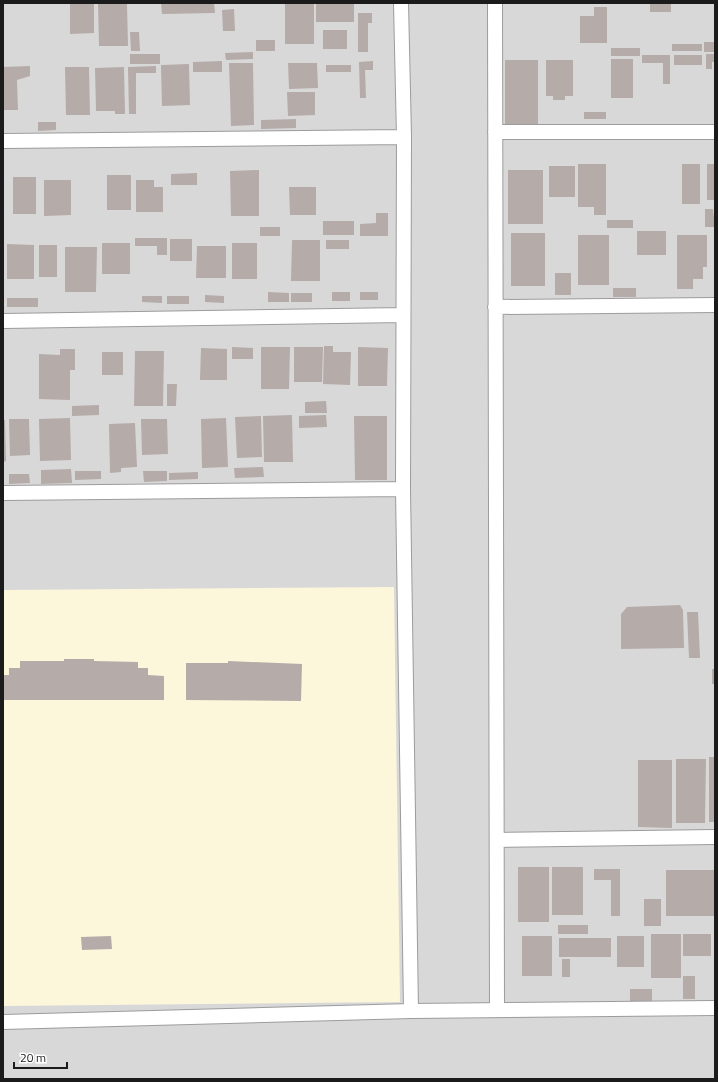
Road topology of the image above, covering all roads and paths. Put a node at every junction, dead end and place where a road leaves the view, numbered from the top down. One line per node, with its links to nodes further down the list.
1 (401, 3): 5 (street)
2 (495, 3): 3 (street)
3 (495, 132): 4 (street); 8 (street)
4 (715, 132)
5 (404, 137): 6 (street); 9 (street)
6 (3, 141)
7 (715, 305): 8 (street)
8 (495, 307): 14 (street)
9 (403, 315): 10 (street); 11 (street)
10 (3, 321)
11 (403, 489): 12 (street); 17 (street)
12 (3, 493)
13 (715, 836): 14 (street)
14 (497, 840): 16 (street)
15 (715, 1008): 16 (street)
16 (497, 1010): 17 (street)
17 (411, 1011): 18 (street)
18 (3, 1022)

